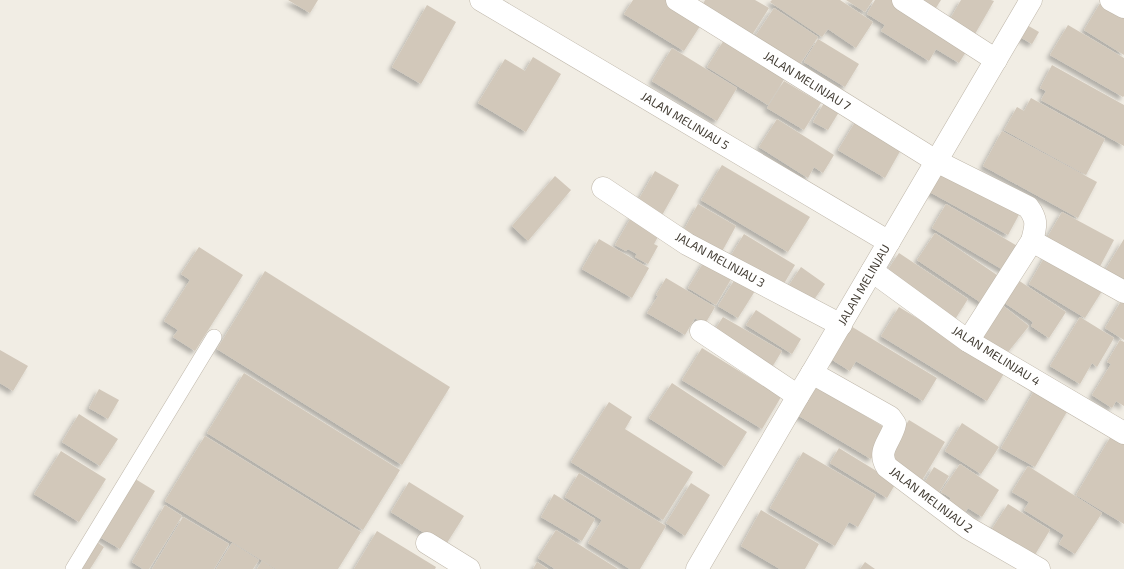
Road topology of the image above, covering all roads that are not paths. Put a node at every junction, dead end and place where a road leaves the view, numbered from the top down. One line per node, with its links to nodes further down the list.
1 (480, 0): 10 (street, JALAN MELINJAU 5)
2 (678, 0): 8 (street, JALAN MELINJAU 7)
3 (903, 0): 7 (street)
4 (1031, 0): 7 (street, JALAN MELINJAU)
5 (1111, 0): 6 (street)
6 (1124, 7)
7 (996, 60): 8 (street, JALAN MELINJAU)
8 (936, 161): 10 (street, JALAN MELINJAU); 11 (street, JALAN MELINJAU 7)
9 (603, 188): 14 (street, JALAN MELINJAU 3)
10 (889, 242): 12 (street, JALAN MELINJAU)
11 (1032, 242): 13 (street); 17 (street)
12 (872, 271): 14 (street, JALAN MELINJAU); 17 (street, JALAN MELINJAU 4)
13 (1124, 292)
14 (840, 325): 18 (street, JALAN MELINJAU)
15 (701, 331): 19 (street)
16 (214, 337): 22 (lane)
17 (968, 341): 20 (street, JALAN MELINJAU 4)
18 (812, 373): 19 (street, JALAN MELINJAU); 25 (street, JALAN MELINJAU 2)
19 (798, 396): 24 (street, JALAN MELINJAU)
20 (1124, 434)
21 (427, 543): 23 (street)
22 (73, 569)
23 (469, 569)
24 (697, 569)
25 (1039, 569)

